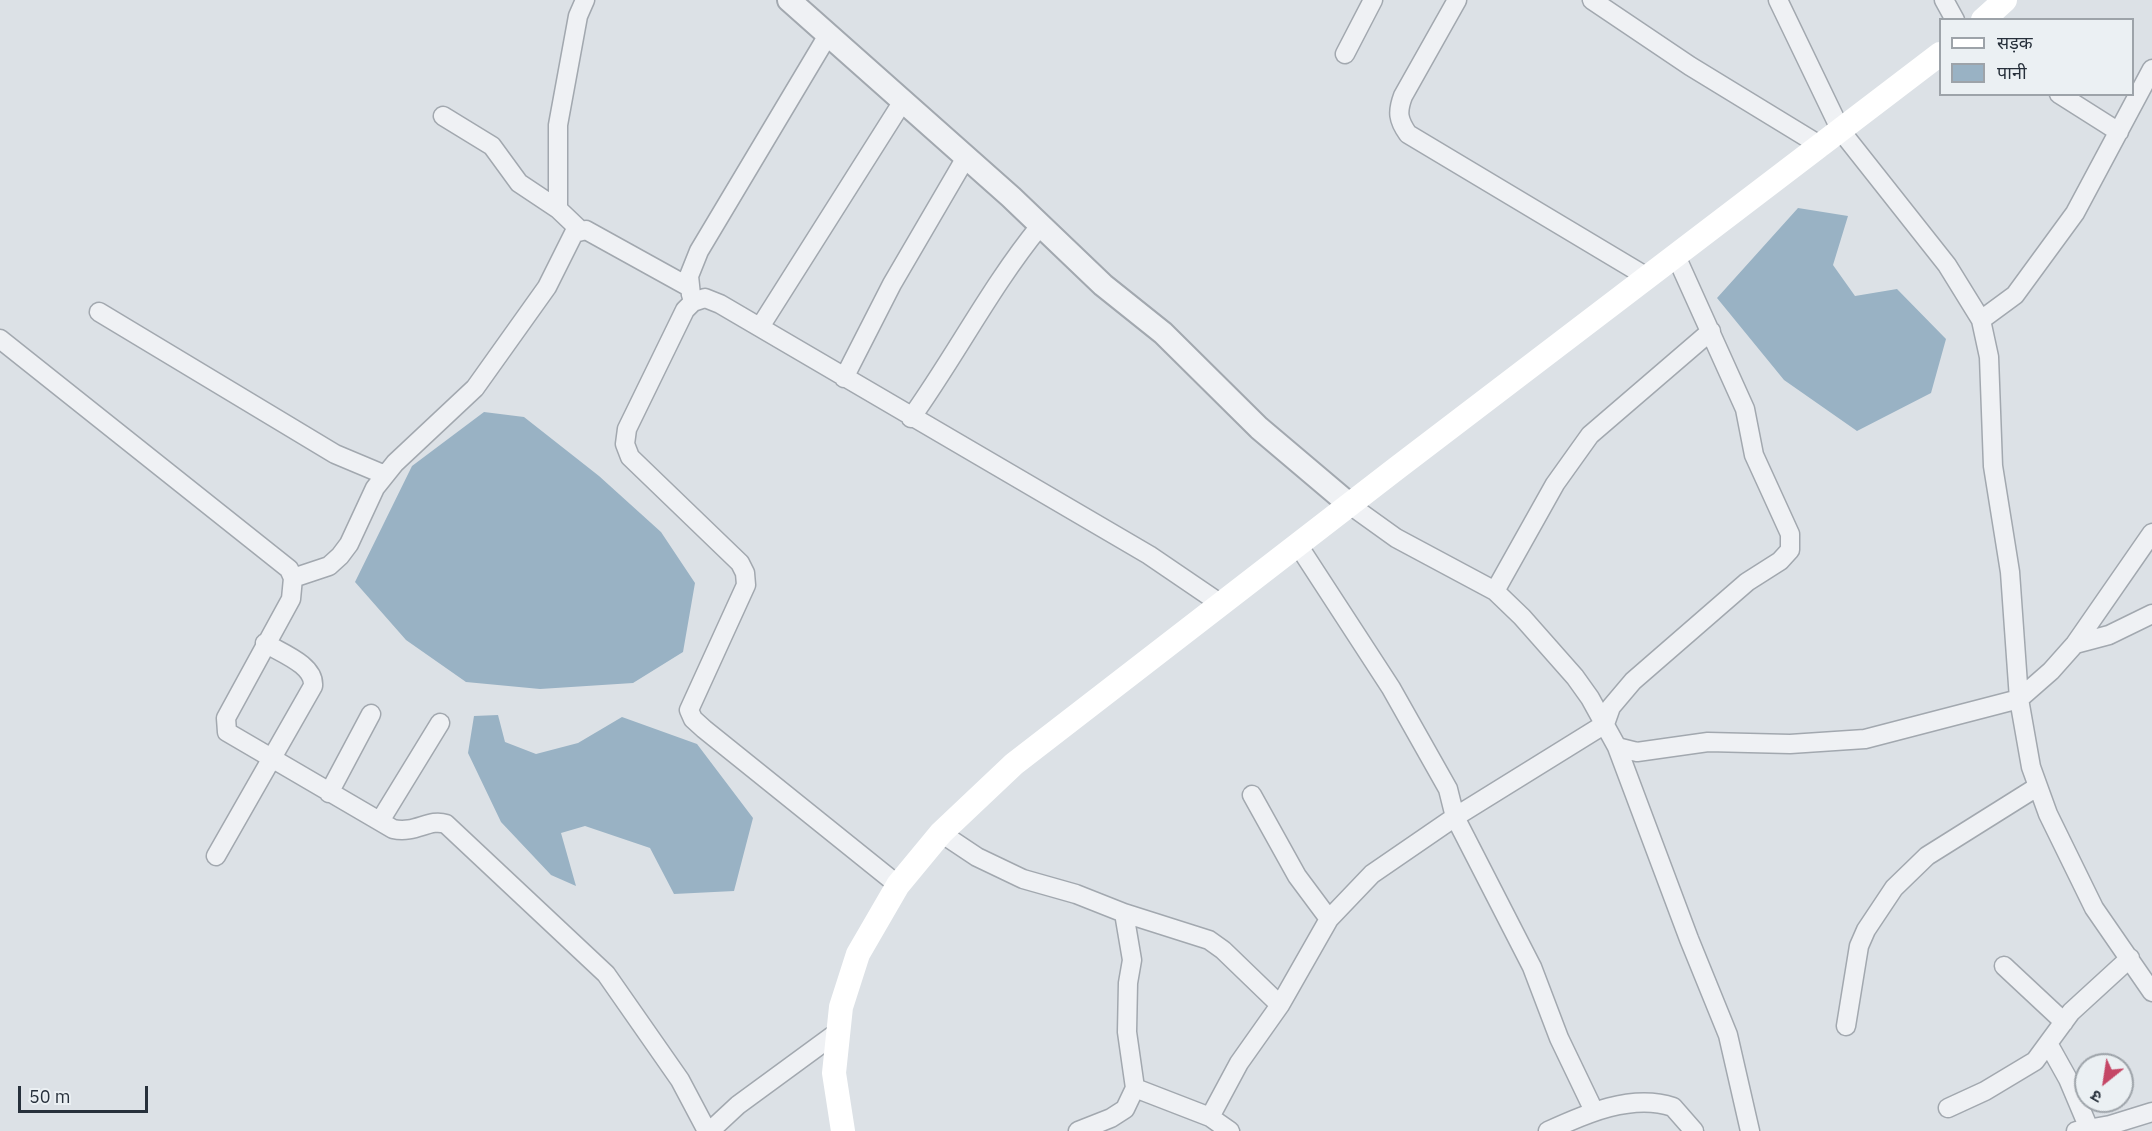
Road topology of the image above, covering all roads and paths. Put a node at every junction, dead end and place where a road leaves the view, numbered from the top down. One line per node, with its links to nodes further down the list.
1 (585, 0): 22 (street)
2 (789, 0): 11 (street)
3 (1373, 0): 12 (street)
4 (1457, 0): 26 (street)
5 (1592, 0): 20 (street)
6 (1778, 0): 18 (street)
7 (1944, 0): 9 (street)
8 (2006, 0): 10 (main road)
9 (1954, 18)
10 (1985, 18)
11 (828, 35): 16 (street); 27 (street)
12 (1345, 54)
13 (1939, 56): 18 (main road)
14 (2152, 69): 19 (street)
15 (2062, 96): 19 (street)
16 (903, 101): 21 (street); 30 (street)
17 (443, 116): 22 (street)
18 (1841, 131): 20 (main road); 29 (street)
19 (2120, 132): 29 (street)
20 (1821, 146): 25 (main road)
21 (966, 159): 23 (street); 33 (street)
22 (558, 209): 24 (street)
23 (1041, 226): 34 (street); 36 (street)
24 (580, 230): 27 (street); 35 (street)
25 (1676, 256): 26 (main road); 31 (street)
26 (1647, 277): 36 (main road)
27 (691, 295): 30 (street); 58 (street)
28 (99, 312): 35 (street)
29 (1981, 320): 45 (street)
30 (760, 327): 33 (street)
31 (1711, 331): 40 (street); 48 (street)
32 (0, 339): 39 (street)
33 (844, 378): 34 (street)
34 (911, 418): 41 (street)
35 (385, 475): 39 (street)
36 (1350, 505): 38 (main road); 40 (street)
37 (2152, 533): 44 (street)
38 (1298, 544): 41 (main road); 54 (street)
39 (293, 578): 43 (street)
40 (1496, 591): 48 (street)
41 (1221, 604): 56 (main road)
42 (2152, 614): 44 (street)
43 (265, 643): 50 (street); 50 (street)
44 (2075, 644): 45 (street)
45 (2019, 699): 49 (street); 51 (street)
46 (371, 714): 52 (street)
47 (440, 723): 55 (street)
48 (1605, 724): 49 (street); 54 (street)
49 (1617, 747): 82 (street)
50 (272, 760): 52 (street); 57 (street)
51 (2037, 787): 61 (street); 66 (street)
52 (329, 793): 55 (street)
53 (1252, 795): 60 (street)
54 (1455, 817): 60 (street); 71 (street)
55 (380, 821): 76 (street)
56 (941, 833): 58 (main road); 59 (street)
57 (216, 856)
58 (898, 885): 67 (main road)
59 (1124, 913): 64 (street); 69 (street)
60 (1329, 919): 64 (street)
61 (2130, 958): 63 (street); 65 (street)
62 (2004, 966): 65 (street)
63 (2152, 992)
64 (1280, 1005): 73 (street)
65 (2064, 1022): 68 (street)
66 (1846, 1026)
67 (839, 1031): 76 (street); 77 (main road)
68 (2049, 1045): 70 (street); 75 (street)
69 (1135, 1088): 73 (street); 74 (street)
70 (1948, 1108)
71 (1594, 1111): 80 (street); 81 (street)
72 (2152, 1112): 75 (street)
73 (1210, 1117): 79 (street)
74 (1114, 1125): 78 (street)
75 (2085, 1130)
76 (708, 1131)
77 (843, 1131)
78 (1078, 1131)
79 (1230, 1131)
80 (1548, 1131)
81 (1694, 1131)
82 (1750, 1131)

